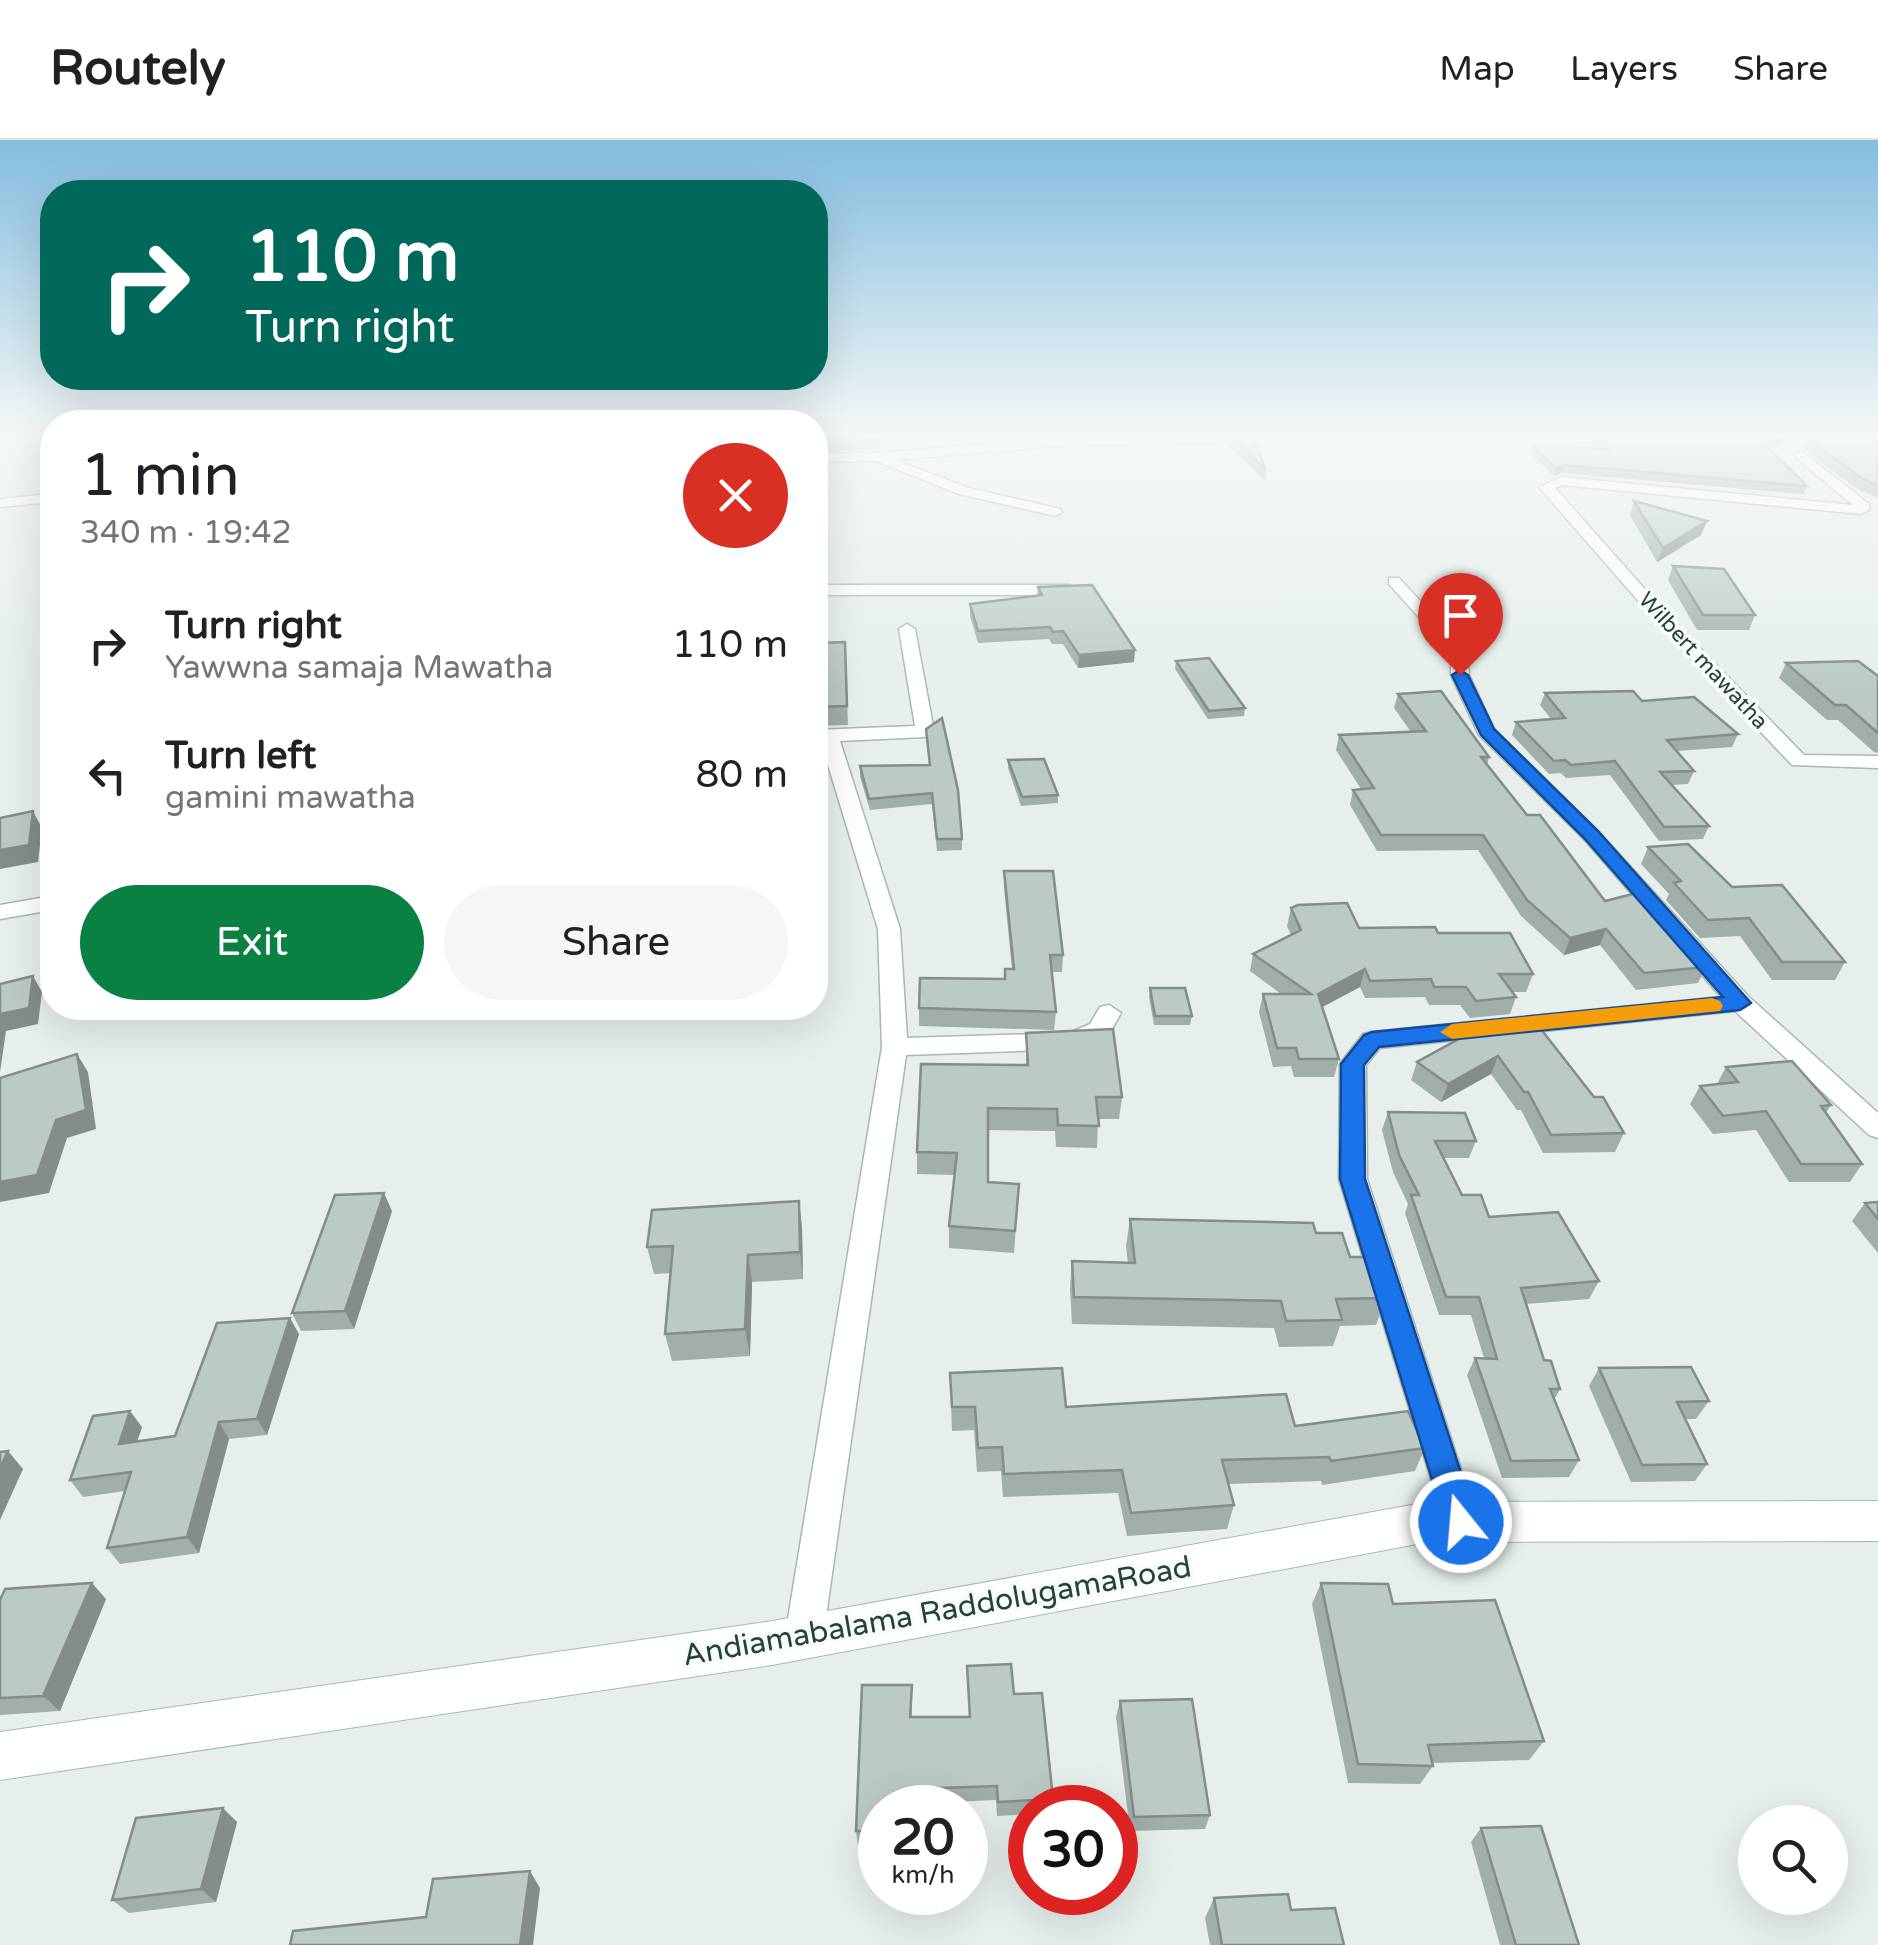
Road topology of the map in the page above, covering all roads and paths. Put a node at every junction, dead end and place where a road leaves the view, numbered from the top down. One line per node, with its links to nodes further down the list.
1 (1574, 518): 8 (street, Wilbert mawatha)
2 (1394, 580): 11 (street)
3 (1089, 589): 4 (street)
4 (828, 590)
5 (907, 629): 6 (street)
6 (828, 736)
7 (828, 753): 13 (street)
8 (1878, 762)
9 (40, 906): 10 (street)
10 (0, 912)
11 (1740, 1003): 14 (street); 16 (street)
12 (1109, 1013): 13 (street)
13 (895, 1047): 17 (street)
14 (1878, 1128)
15 (1878, 1521): 16 (street, Andiamabalama RaddolugamaRoad)
16 (1461, 1522): 17 (street, Andiamabalama RaddolugamaRoad)
17 (804, 1637): 18 (street, Andiamabalama RaddolugamaRoad)
18 (0, 1756)

